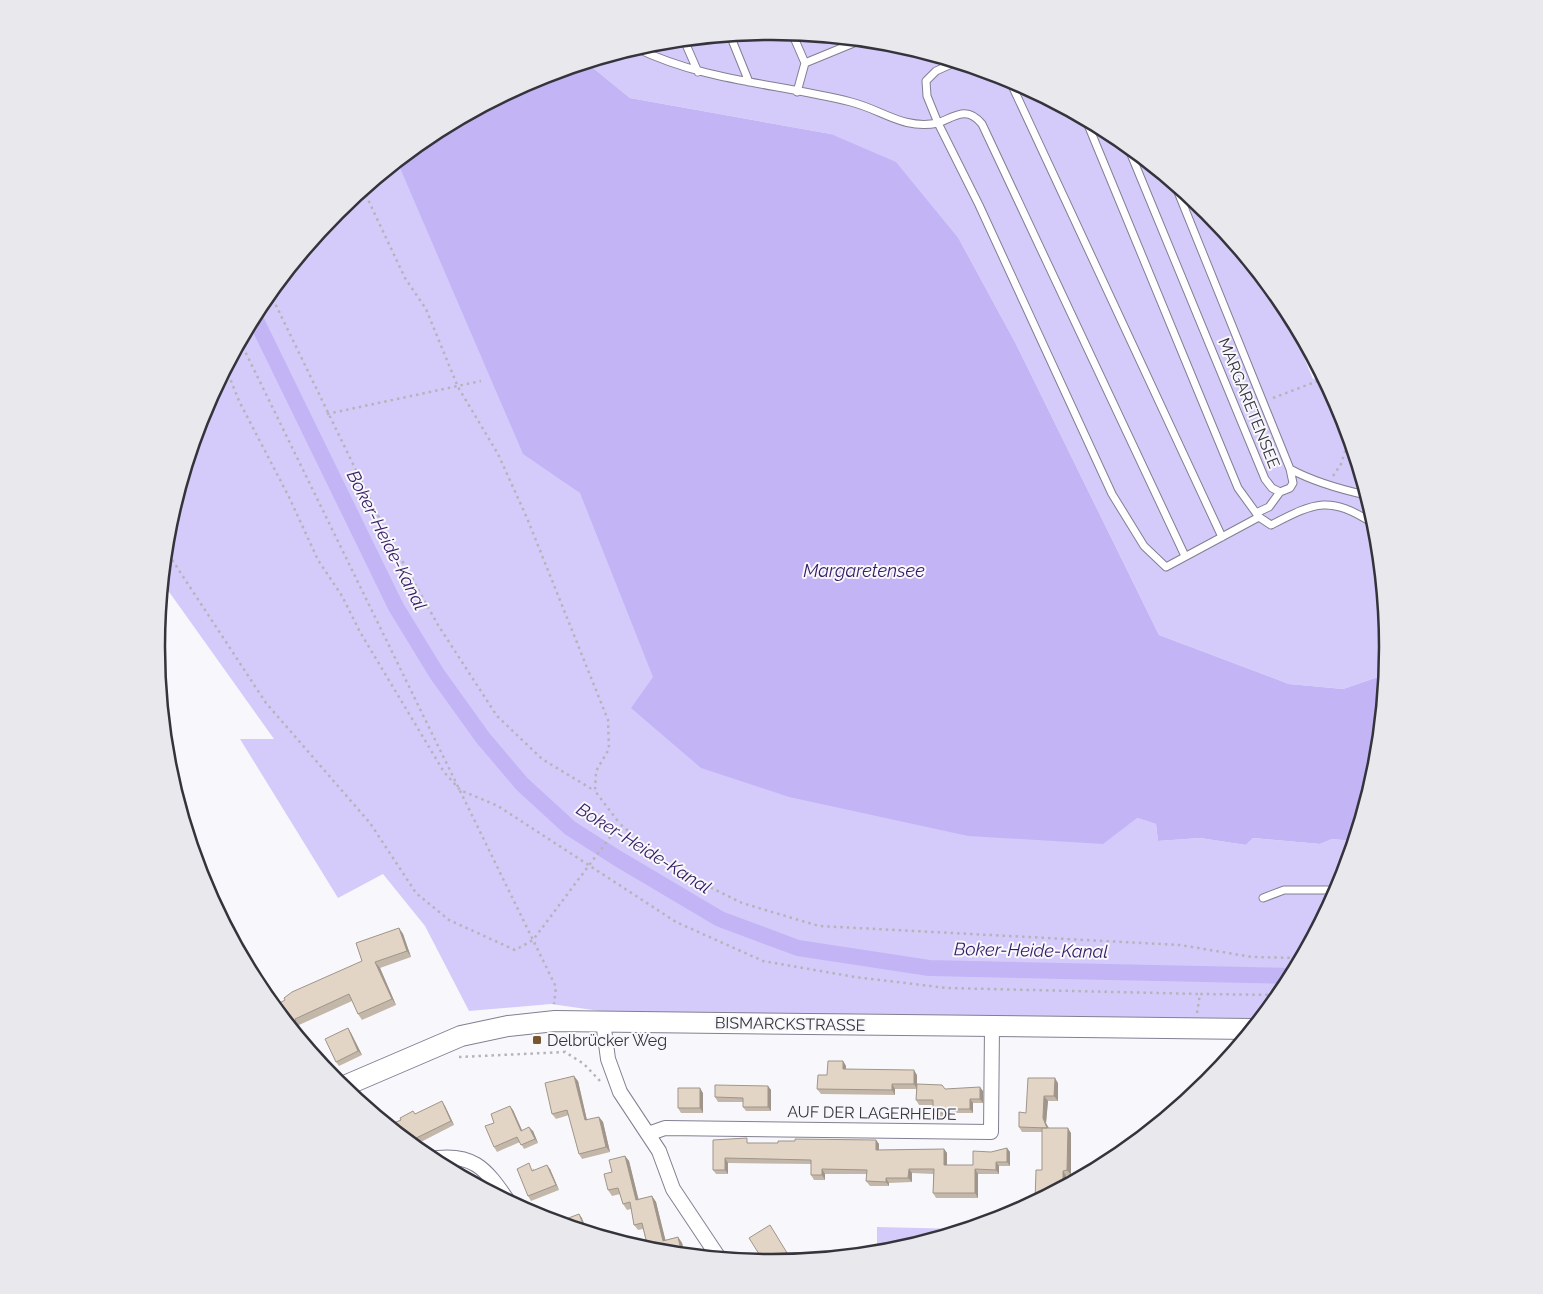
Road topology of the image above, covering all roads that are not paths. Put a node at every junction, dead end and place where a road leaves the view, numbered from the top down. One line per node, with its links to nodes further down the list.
1 (732, 41): 9 (lane)
2 (795, 41): 6 (lane)
3 (849, 45): 6 (lane)
4 (687, 46): 8 (lane)
5 (648, 53): 8 (lane)
6 (805, 63): 11 (lane)
7 (947, 66): 12 (lane)
8 (698, 72): 9 (lane)
9 (749, 82): 11 (lane)
10 (1015, 91): 21 (lane)
11 (797, 92): 12 (lane)
12 (938, 124): 22 (lane); 22 (lane)
13 (1090, 130): 19 (lane)
14 (1133, 159): 17 (lane, MARGARETENSEE)
15 (1181, 199): 16 (lane, MARGARETENSEE)
16 (1290, 468): 17 (lane, MARGARETENSEE); 18 (lane)
17 (1280, 492): 19 (lane)
18 (1359, 493)
19 (1258, 515): 20 (lane); 21 (lane)
20 (1365, 519)
21 (1222, 537): 22 (lane)
22 (1185, 556)
23 (1327, 890): 24 (lane)
24 (1263, 898)
25 (603, 1021): 26 (main road, BISMARCKSTRASSE); 28 (main road, BISMARCKSTRASSE); 29 (street)
26 (992, 1026): 27 (main road, BISMARCKSTRASSE); 29 (street, AUF DER LAGERHEIDE)
27 (1243, 1029)
28 (350, 1084)
29 (648, 1134): 32 (street)
30 (443, 1158): 31 (street)
31 (500, 1189)
32 (714, 1251)

